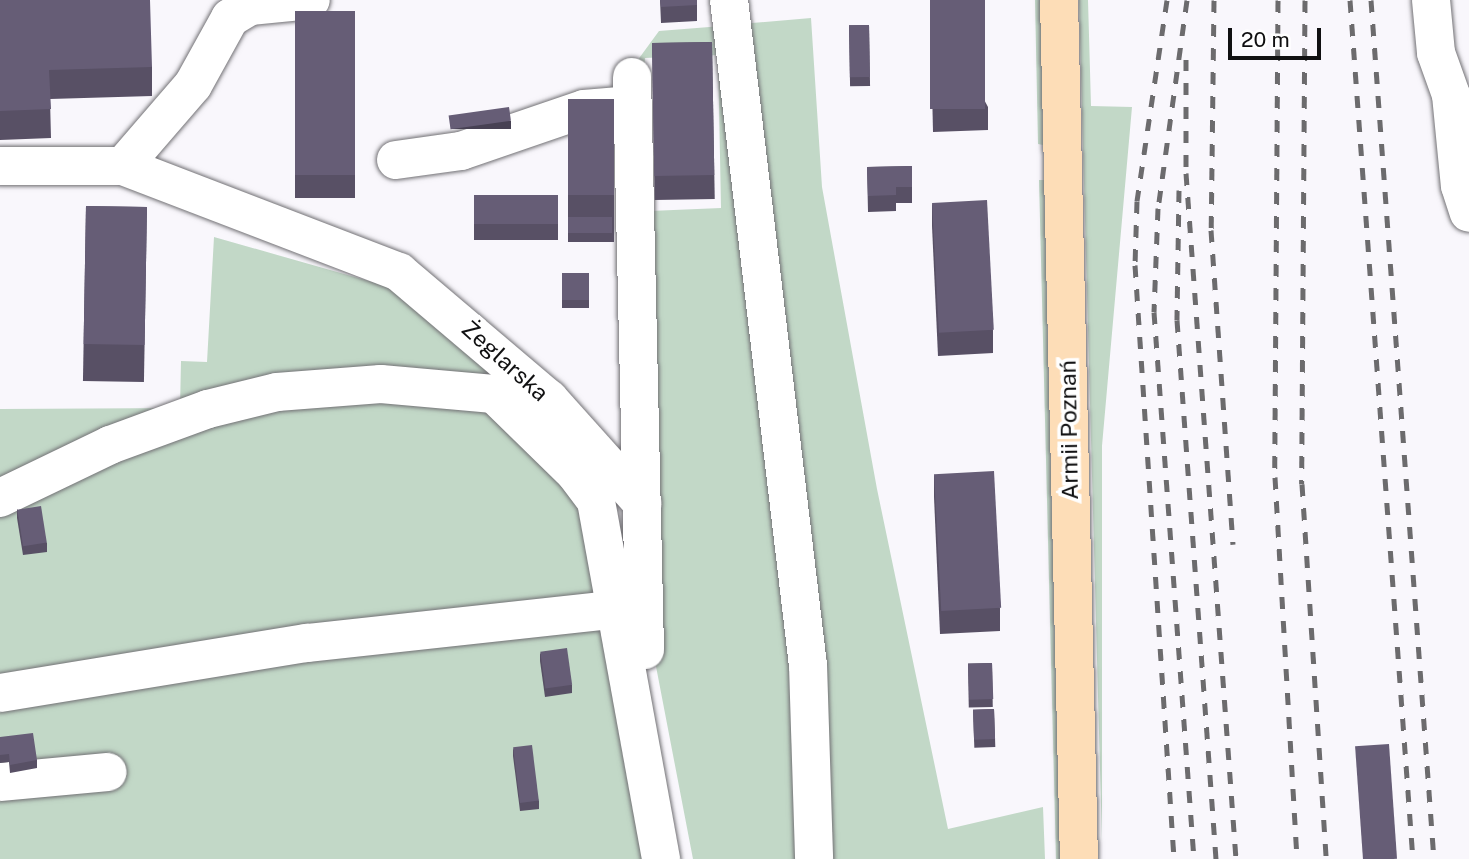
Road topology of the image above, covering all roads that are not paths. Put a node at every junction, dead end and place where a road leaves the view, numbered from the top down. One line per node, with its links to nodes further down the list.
1 (311, 0): 5 (street)
2 (729, 0): 17 (street)
3 (1059, 0): 18 (main road, Armii Poznań)
4 (1431, 0): 9 (street)
5 (249, 3): 8 (street)
6 (396, 160): 11 (street)
7 (0, 166): 8 (street, Żeglarska)
8 (123, 166): 11 (street, Żeglarska)
9 (1469, 214)
10 (0, 498): 12 (street)
11 (642, 503): 16 (street)
12 (618, 609): 13 (street); 16 (street)
13 (0, 693)
14 (108, 772): 15 (street)
15 (0, 782)
16 (663, 859)
17 (814, 859)
18 (1079, 859)

